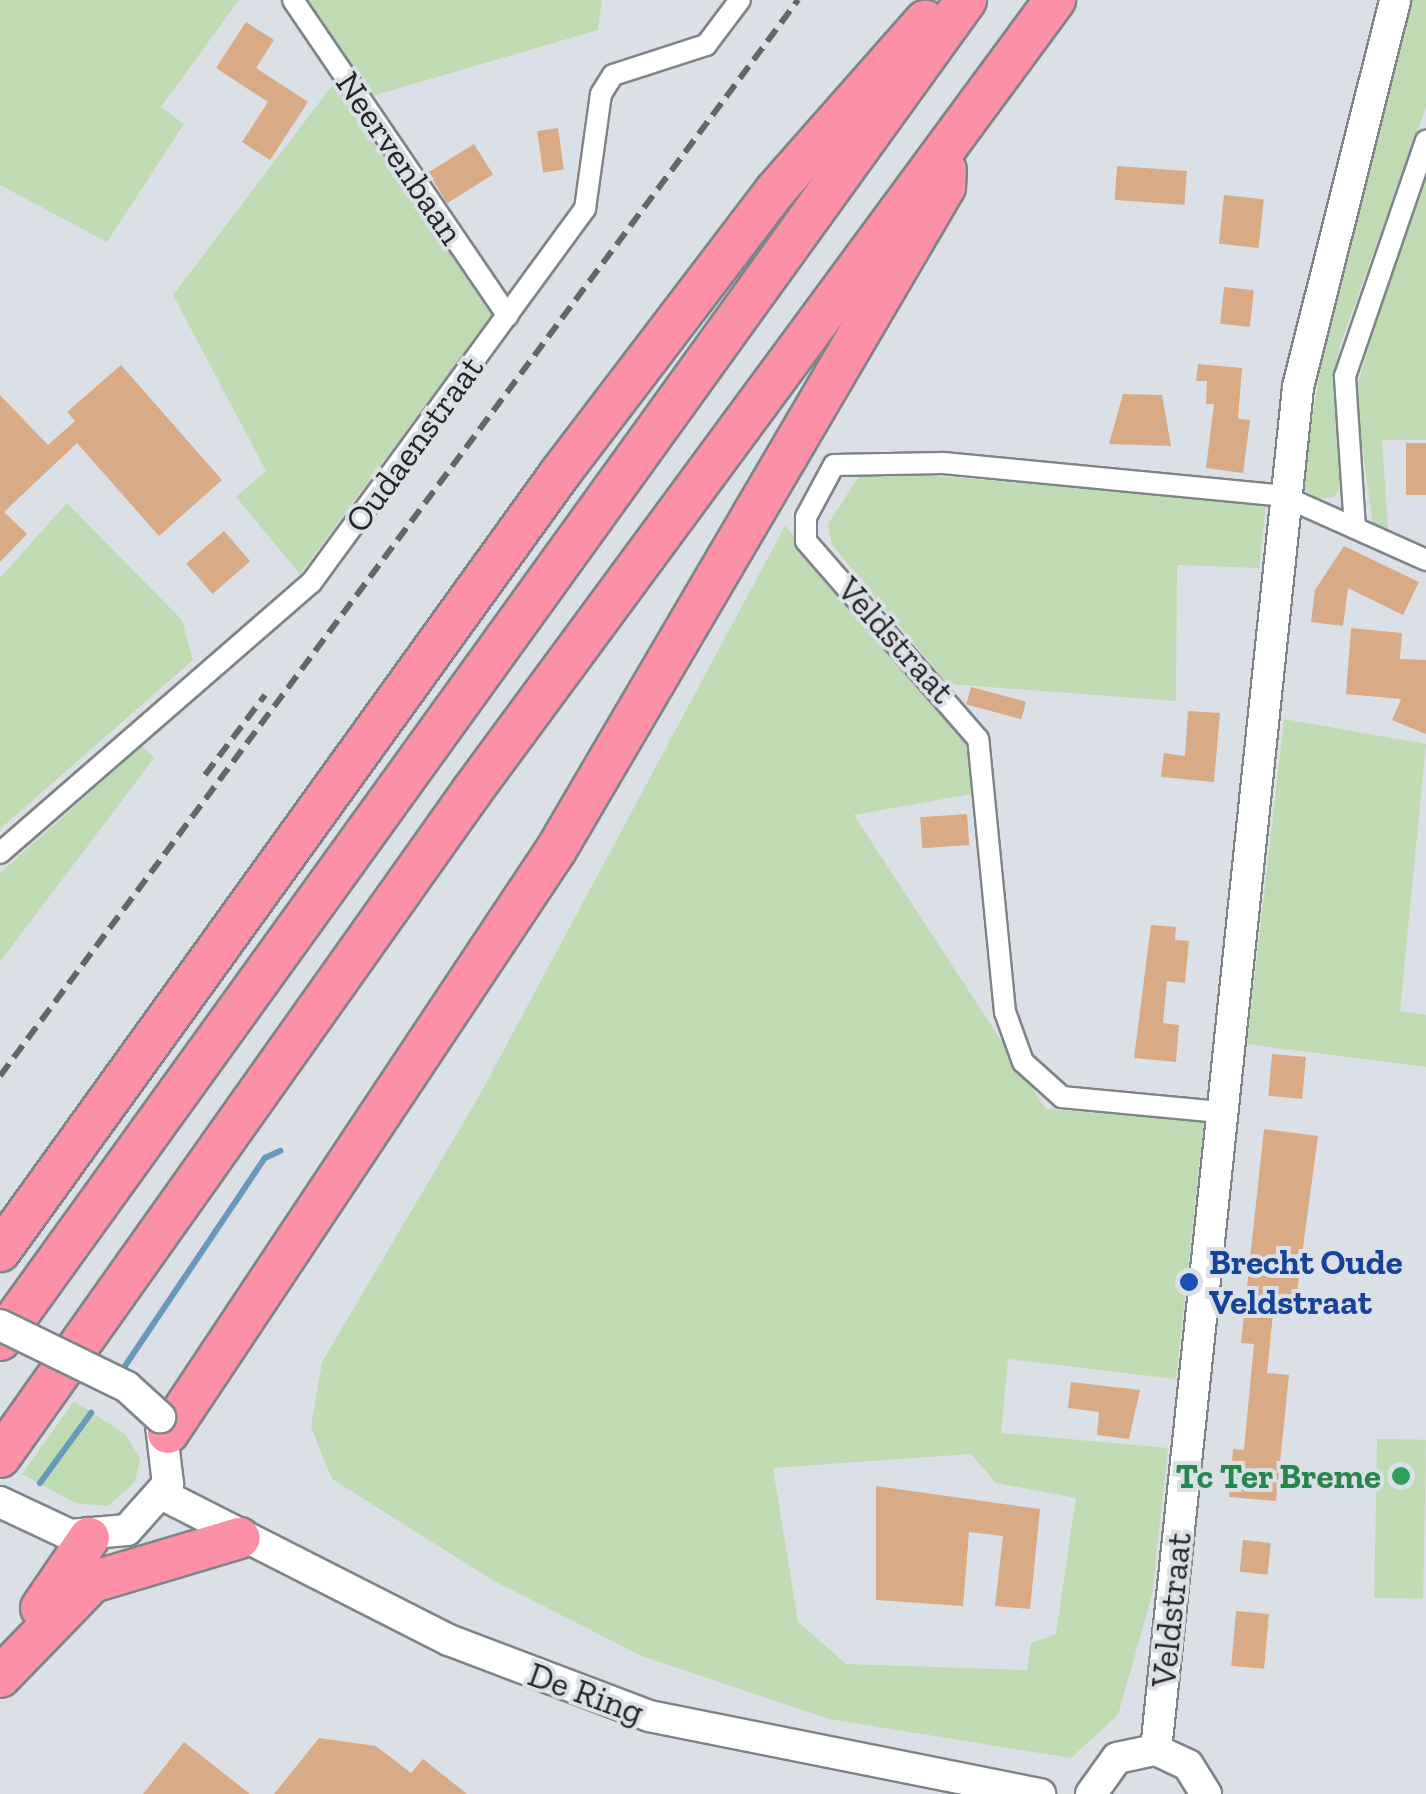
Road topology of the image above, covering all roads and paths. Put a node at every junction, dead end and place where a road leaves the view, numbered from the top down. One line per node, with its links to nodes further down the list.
1 (292, 0): 9 (street, Neervenbaan)
2 (740, 0): 9 (street, Oudaenstraat)
3 (946, 0): 15 (highway)
4 (966, 0): 17 (highway)
5 (1055, 0): 7 (highway)
6 (1395, 0): 10 (street, Veldstraat)
7 (949, 138): 18 (highway); 19 (highway)
8 (1426, 141): 11 (street)
9 (508, 316): 13 (street, Oudaenstraat)
10 (1283, 496): 11 (street); 14 (street, Veldstraat); 14 (street, Veldstraat)
11 (1355, 528): 12 (street)
12 (1426, 560)
13 (0, 853)
14 (1220, 1112): 25 (street, Veldstraat)
15 (0, 1251)
16 (0, 1325): 18 (street, bridge)
17 (0, 1340)
18 (164, 1425): 20 (street)
19 (0, 1457)
20 (163, 1496): 22 (street); 23 (street, De Ring)
21 (0, 1502): 22 (street)
22 (80, 1536): 24 (highway)
23 (240, 1538): 24 (highway); 26 (street, De Ring)
24 (10, 1664)
25 (1156, 1750): 27 (street); 28 (street)
26 (1040, 1794)
27 (1090, 1794)
28 (1206, 1794)

